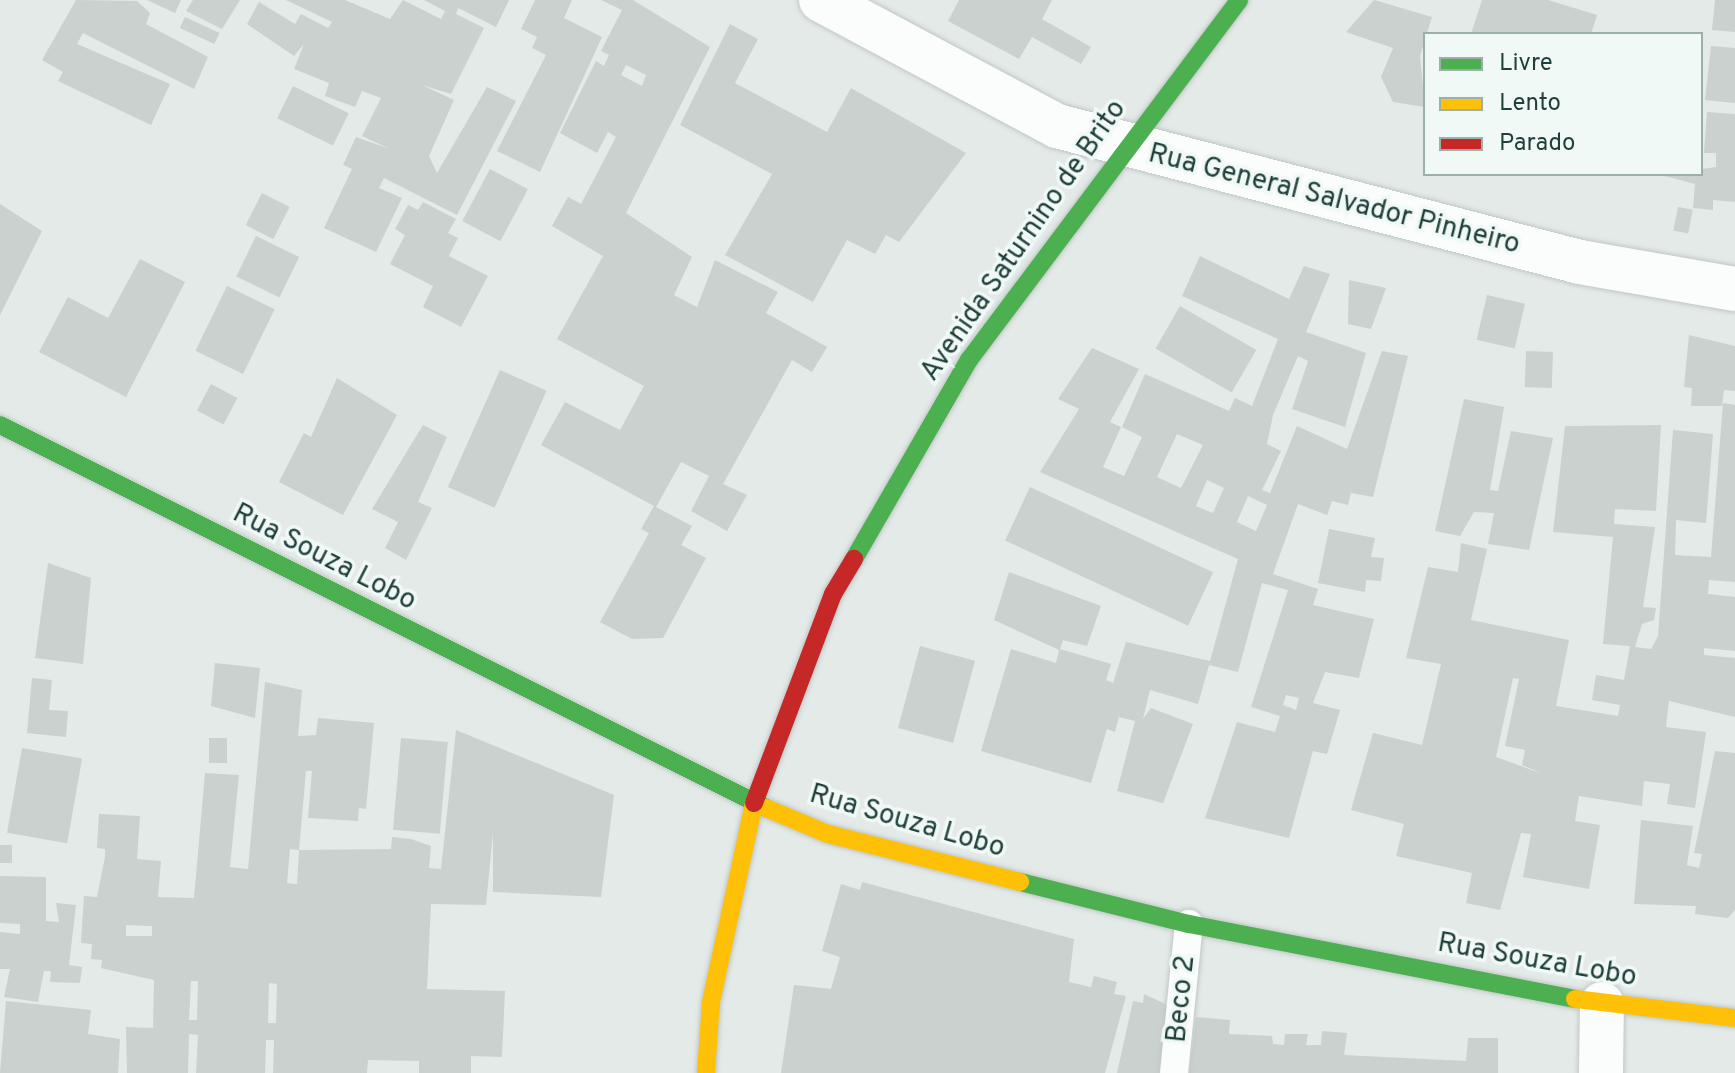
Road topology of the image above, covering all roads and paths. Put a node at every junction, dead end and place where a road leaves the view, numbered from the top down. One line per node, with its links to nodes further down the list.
1 (821, 0): 3 (street, Rua General Salvador Pinheiro)
2 (1239, 0): 3 (street, Avenida Saturnino de Brito)
3 (1123, 146): 4 (street, Rua General Salvador Pinheiro); 6 (street, Avenida Saturnino de Brito)
4 (1735, 289)
5 (0, 425): 6 (street, Rua Souza Lobo)
6 (754, 804): 7 (street, Rua Souza Lobo); 10 (street, Avenida Saturnino de Brito)
7 (1189, 924): 8 (street, Rua Souza Lobo); 11 (lane, Beco 2)
8 (1602, 1004): 9 (street, Rua Souza Lobo); 12 (street)
9 (1735, 1018)
10 (706, 1073)
11 (1174, 1073)
12 (1601, 1073)

